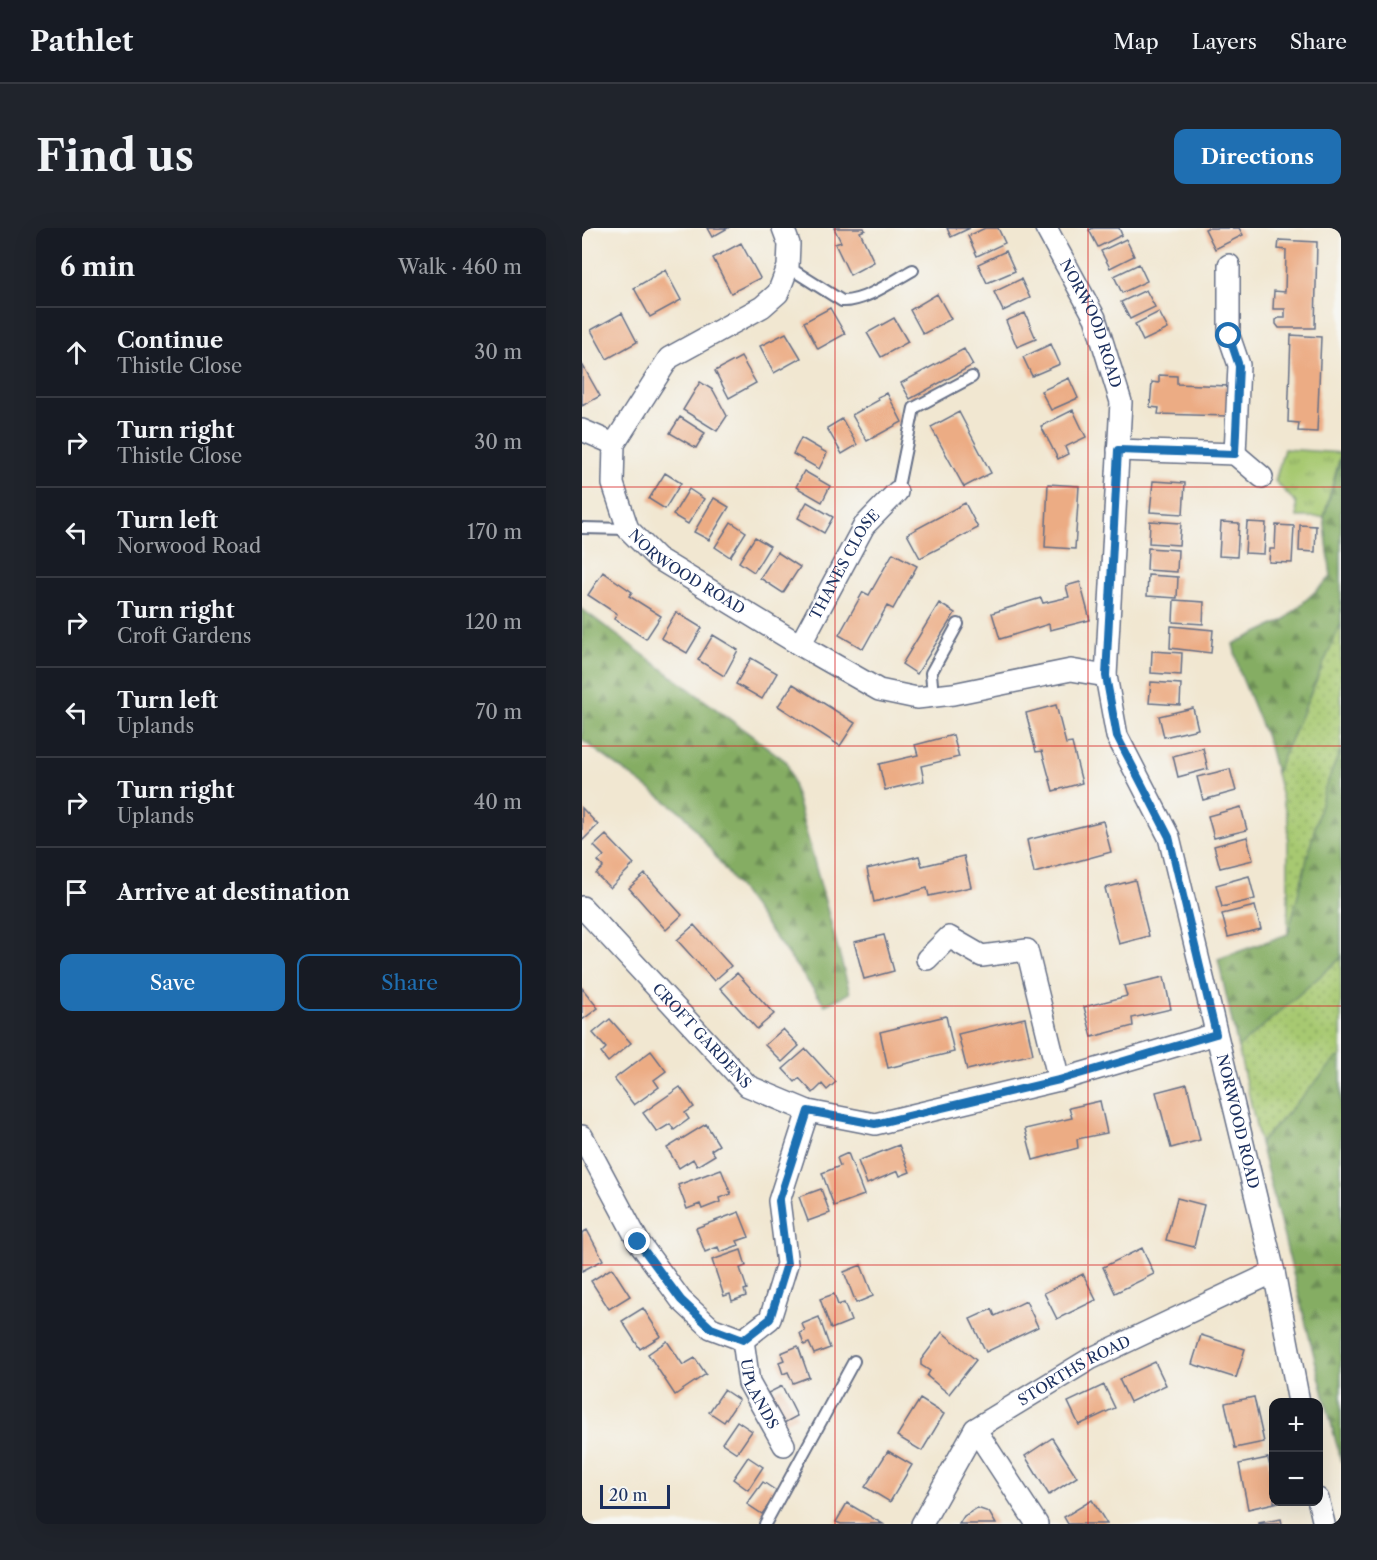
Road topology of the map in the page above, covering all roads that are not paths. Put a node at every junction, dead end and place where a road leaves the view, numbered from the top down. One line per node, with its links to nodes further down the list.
1 (783, 228): 4 (street)
2 (1046, 228): 9 (street, NORWOOD ROAD)
3 (1229, 265): 10 (street)
4 (788, 267): 5 (lane); 8 (street)
5 (913, 270)
6 (972, 377): 12 (lane)
7 (582, 430): 8 (street)
8 (614, 444): 14 (street, NORWOOD ROAD)
9 (1118, 450): 10 (street); 17 (street, NORWOOD ROAD)
10 (1235, 454): 11 (street)
11 (1262, 477)
12 (897, 492): 16 (street, THANES CLOSE)
13 (582, 528): 14 (lane)
14 (628, 529): 16 (street, NORWOOD ROAD)
15 (958, 624): 18 (lane)
16 (800, 645): 18 (street, NORWOOD ROAD)
17 (1106, 676): 18 (street, NORWOOD ROAD); 21 (street, NORWOOD ROAD)
18 (933, 696)
19 (582, 907): 23 (street, CROFT GARDENS)
20 (927, 959): 22 (street)
21 (1216, 1034): 22 (street, CROFT GARDENS); 25 (street, NORWOOD ROAD)
22 (1059, 1080): 23 (street, CROFT GARDENS)
23 (808, 1111): 26 (street, UPLANDS)
24 (582, 1136): 26 (street, UPLANDS)
25 (1274, 1272): 28 (street, NORWOOD ROAD); 29 (street, STORTHS ROAD)
26 (743, 1340): 30 (street, UPLANDS)
27 (854, 1361): 32 (lane)
28 (1298, 1398)
29 (975, 1429): 33 (street, STORTHS ROAD); 34 (street)
30 (784, 1444)
31 (1320, 1506): 35 (street)
32 (765, 1524)
33 (922, 1524)
34 (1037, 1524)
35 (1324, 1524)

